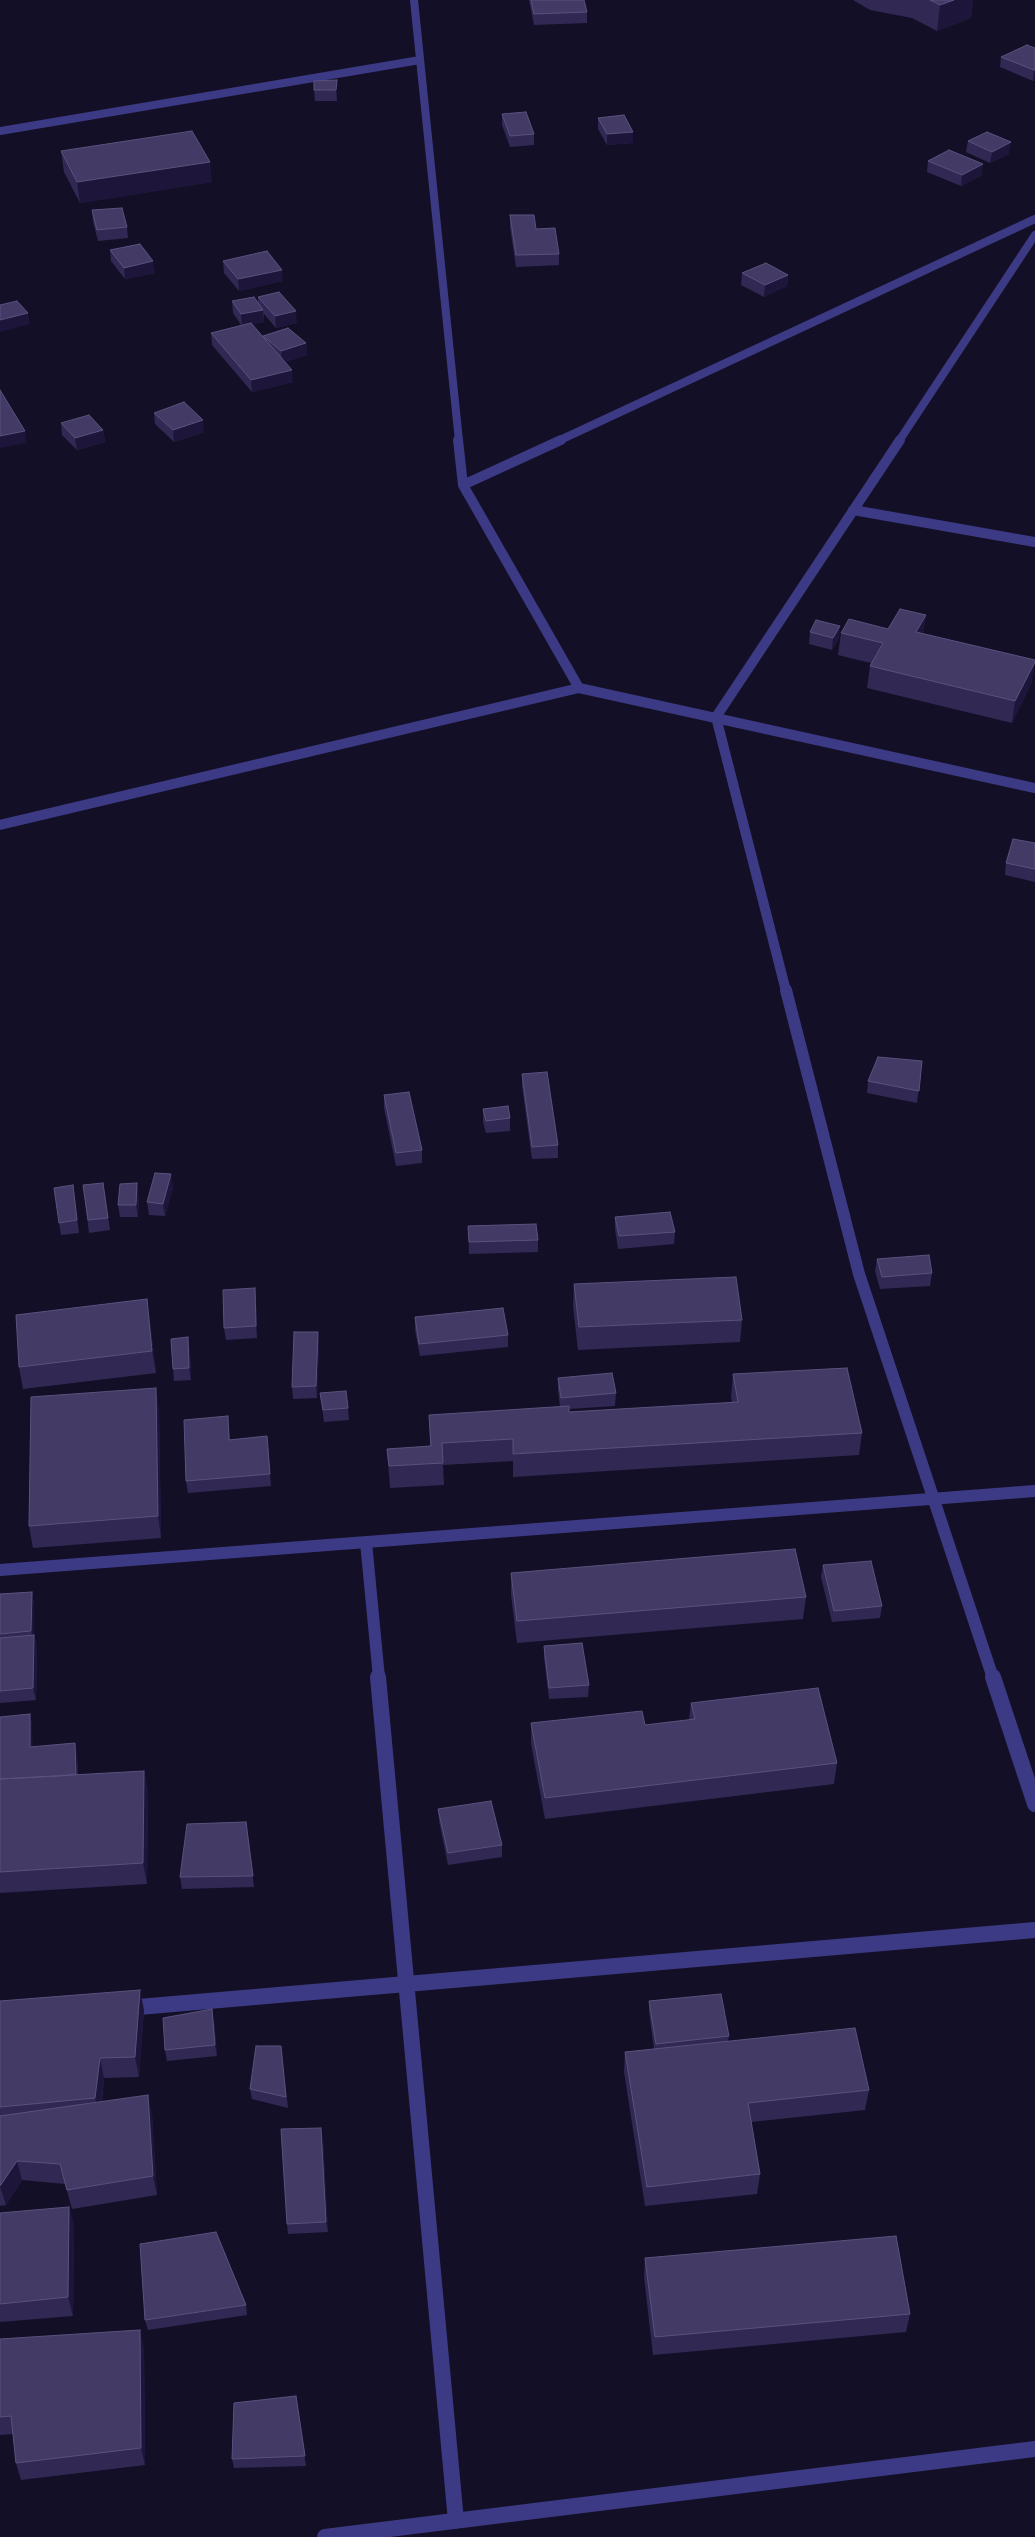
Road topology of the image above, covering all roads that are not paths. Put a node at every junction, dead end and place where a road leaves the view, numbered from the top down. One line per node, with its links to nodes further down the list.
1 (414, 0): 2 (street)
2 (420, 60): 3 (street); 6 (street)
3 (0, 131)
4 (1035, 219): 6 (street)
5 (1035, 235): 7 (street)
6 (463, 485): 9 (street)
7 (853, 510): 8 (street); 10 (street)
8 (1035, 542)
9 (579, 688): 10 (street); 12 (street)
10 (716, 718): 11 (street); 14 (street)
11 (1035, 788)
12 (0, 825)
13 (1035, 1491): 14 (street)
14 (934, 1498): 15 (street); 17 (street)
15 (366, 1542): 16 (street); 19 (street)
16 (0, 1570)
17 (1035, 1804)
18 (1035, 1930): 19 (street)
19 (406, 1984): 20 (street); 22 (street)
20 (109, 2010)
21 (1035, 2449): 22 (street)
22 (456, 2521): 23 (street)
23 (325, 2537)

